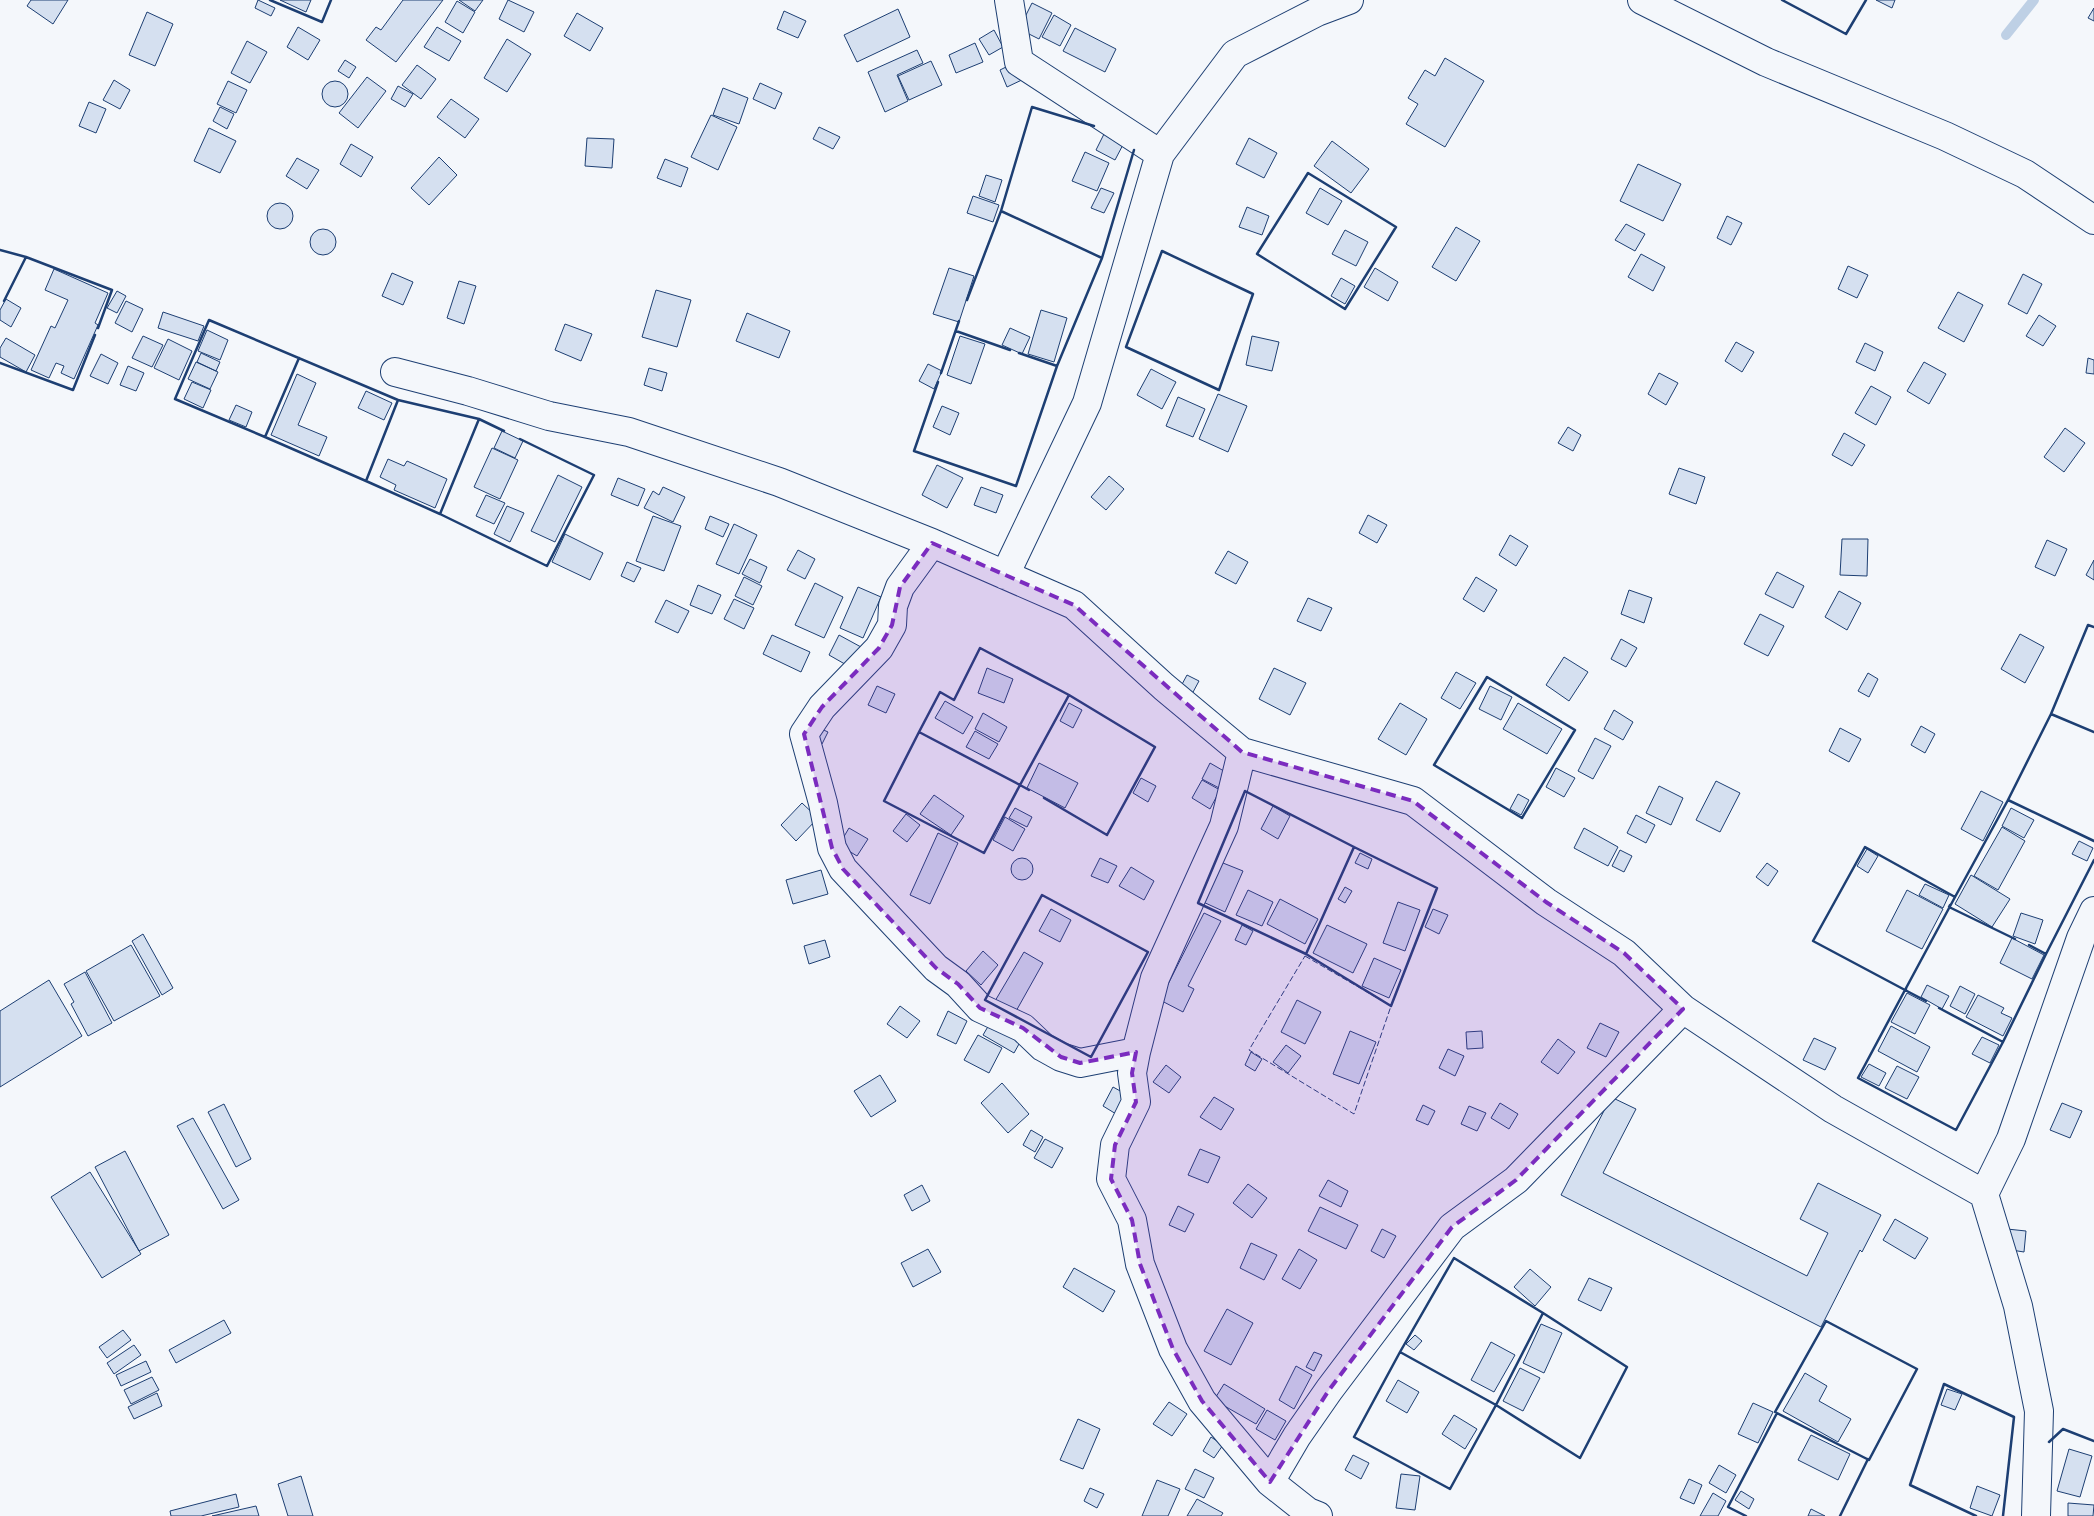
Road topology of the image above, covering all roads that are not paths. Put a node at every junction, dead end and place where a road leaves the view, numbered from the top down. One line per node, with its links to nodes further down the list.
1 (1008, 0): 4 (street)
2 (1349, 0): 4 (street)
3 (1642, 0): 5 (street)
4 (1160, 154): 8 (street)
5 (2094, 220)
6 (395, 372): 7 (street)
7 (932, 544): 8 (street); 12 (street)
8 (1005, 574): 9 (street)
9 (1242, 752): 11 (street); 12 (street)
10 (2094, 911): 13 (street)
11 (1683, 1009): 13 (street); 14 (street)
12 (1136, 1052): 14 (street)
13 (1984, 1194): 16 (street)
14 (1270, 1482): 15 (street)
15 (1311, 1515)
16 (2036, 1516)

